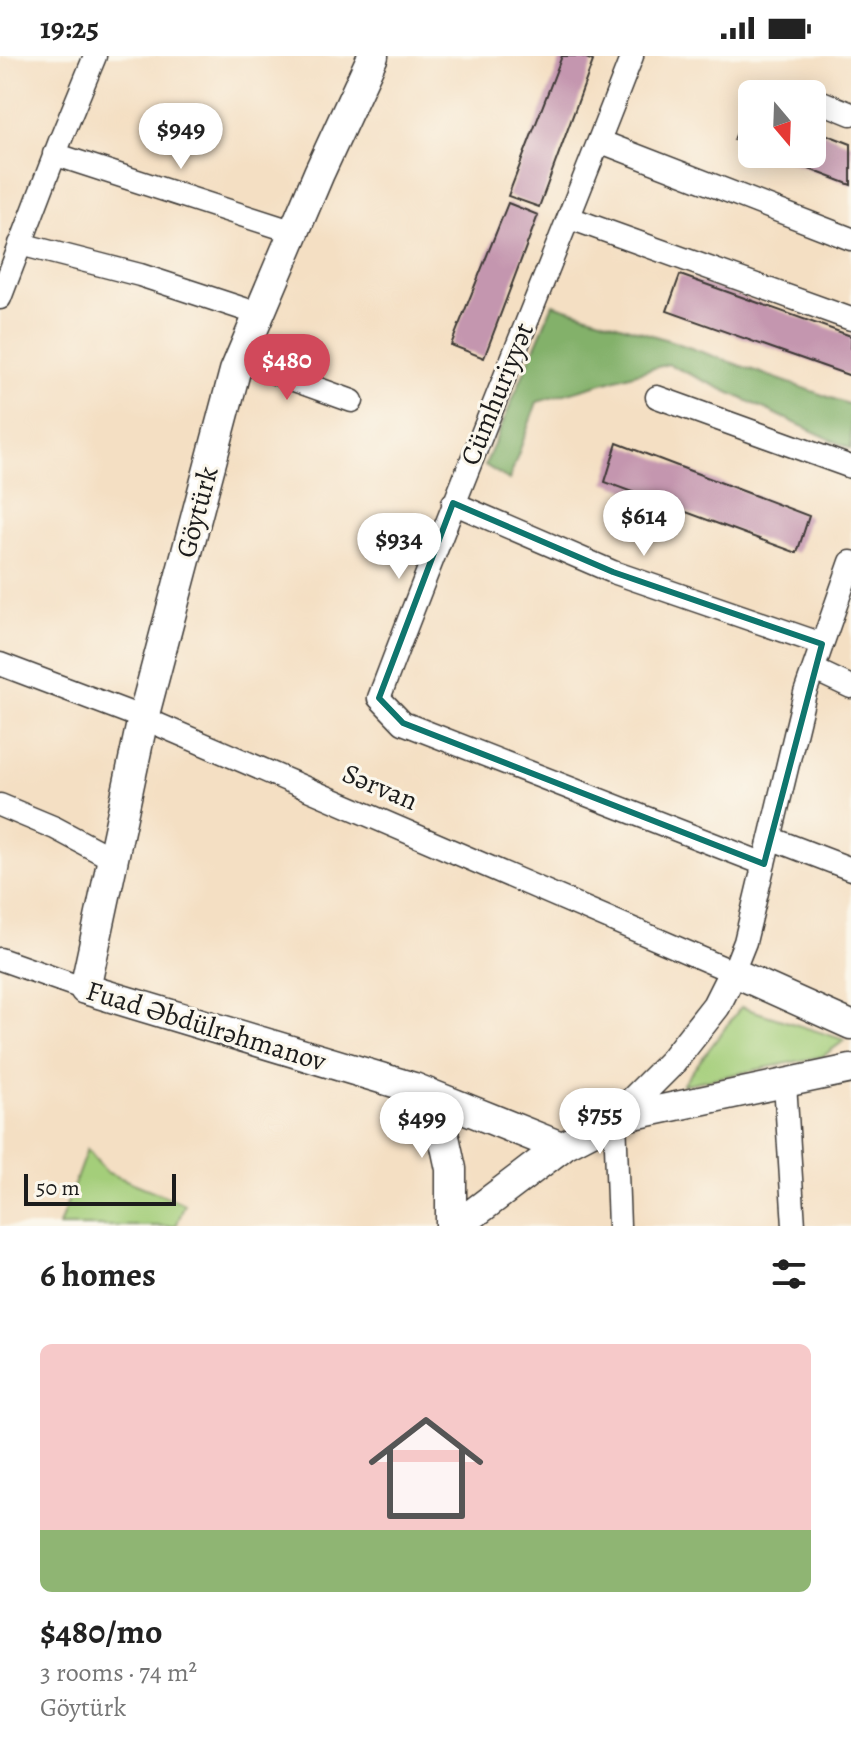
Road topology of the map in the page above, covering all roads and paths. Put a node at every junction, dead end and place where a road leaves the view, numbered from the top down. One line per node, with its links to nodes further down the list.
1 (95, 56): 7 (street)
2 (373, 56): 9 (main road, Göytürk)
3 (632, 56): 6 (street, Cümhuriyyət)
4 (826, 104): 5 (street)
5 (851, 114)
6 (599, 141): 8 (street, Cümhuriyyət); 10 (street)
7 (54, 154): 9 (street); 11 (street)
8 (570, 218): 14 (street); 19 (street, Cümhuriyyət)
9 (294, 232): 13 (main road, Göytürk)
10 (851, 239)
11 (20, 244): 12 (street); 13 (street)
12 (0, 298)
13 (259, 314): 15 (main road, Göytürk)
14 (851, 319)
15 (239, 360): 17 (street); 25 (main road, Göytürk)
16 (657, 397): 18 (street)
17 (352, 401)
18 (851, 467)
19 (453, 503): 21 (street); 29 (street, Cümhuriyyət)
20 (849, 576): 21 (street)
21 (822, 644): 23 (street)
22 (0, 664): 25 (street, Sərvan)
23 (815, 670): 24 (street); 27 (street)
24 (851, 687)
25 (143, 718): 28 (main road, Göytürk); 32 (street, Sərvan)
26 (0, 805): 28 (street)
27 (770, 838): 29 (street); 30 (street)
28 (113, 859): 33 (main road, Göytürk)
29 (764, 864): 32 (street)
30 (851, 869)
31 (0, 959): 33 (street, Fuad Əbdülrəhmanov)
32 (733, 972): 34 (street); 38 (street)
33 (85, 989): 37 (main road, Fuad Əbdülrəhmanov)
34 (851, 1025)
35 (851, 1069): 36 (street)
36 (785, 1083): 38 (street); 43 (street)
37 (414, 1088): 39 (main road, Fuad Əbdülrəhmanov); 40 (main road)
38 (615, 1119): 39 (street); 42 (street)
39 (561, 1147): 41 (main road)
40 (451, 1226)
41 (457, 1226)
42 (619, 1226)
43 (794, 1226)

